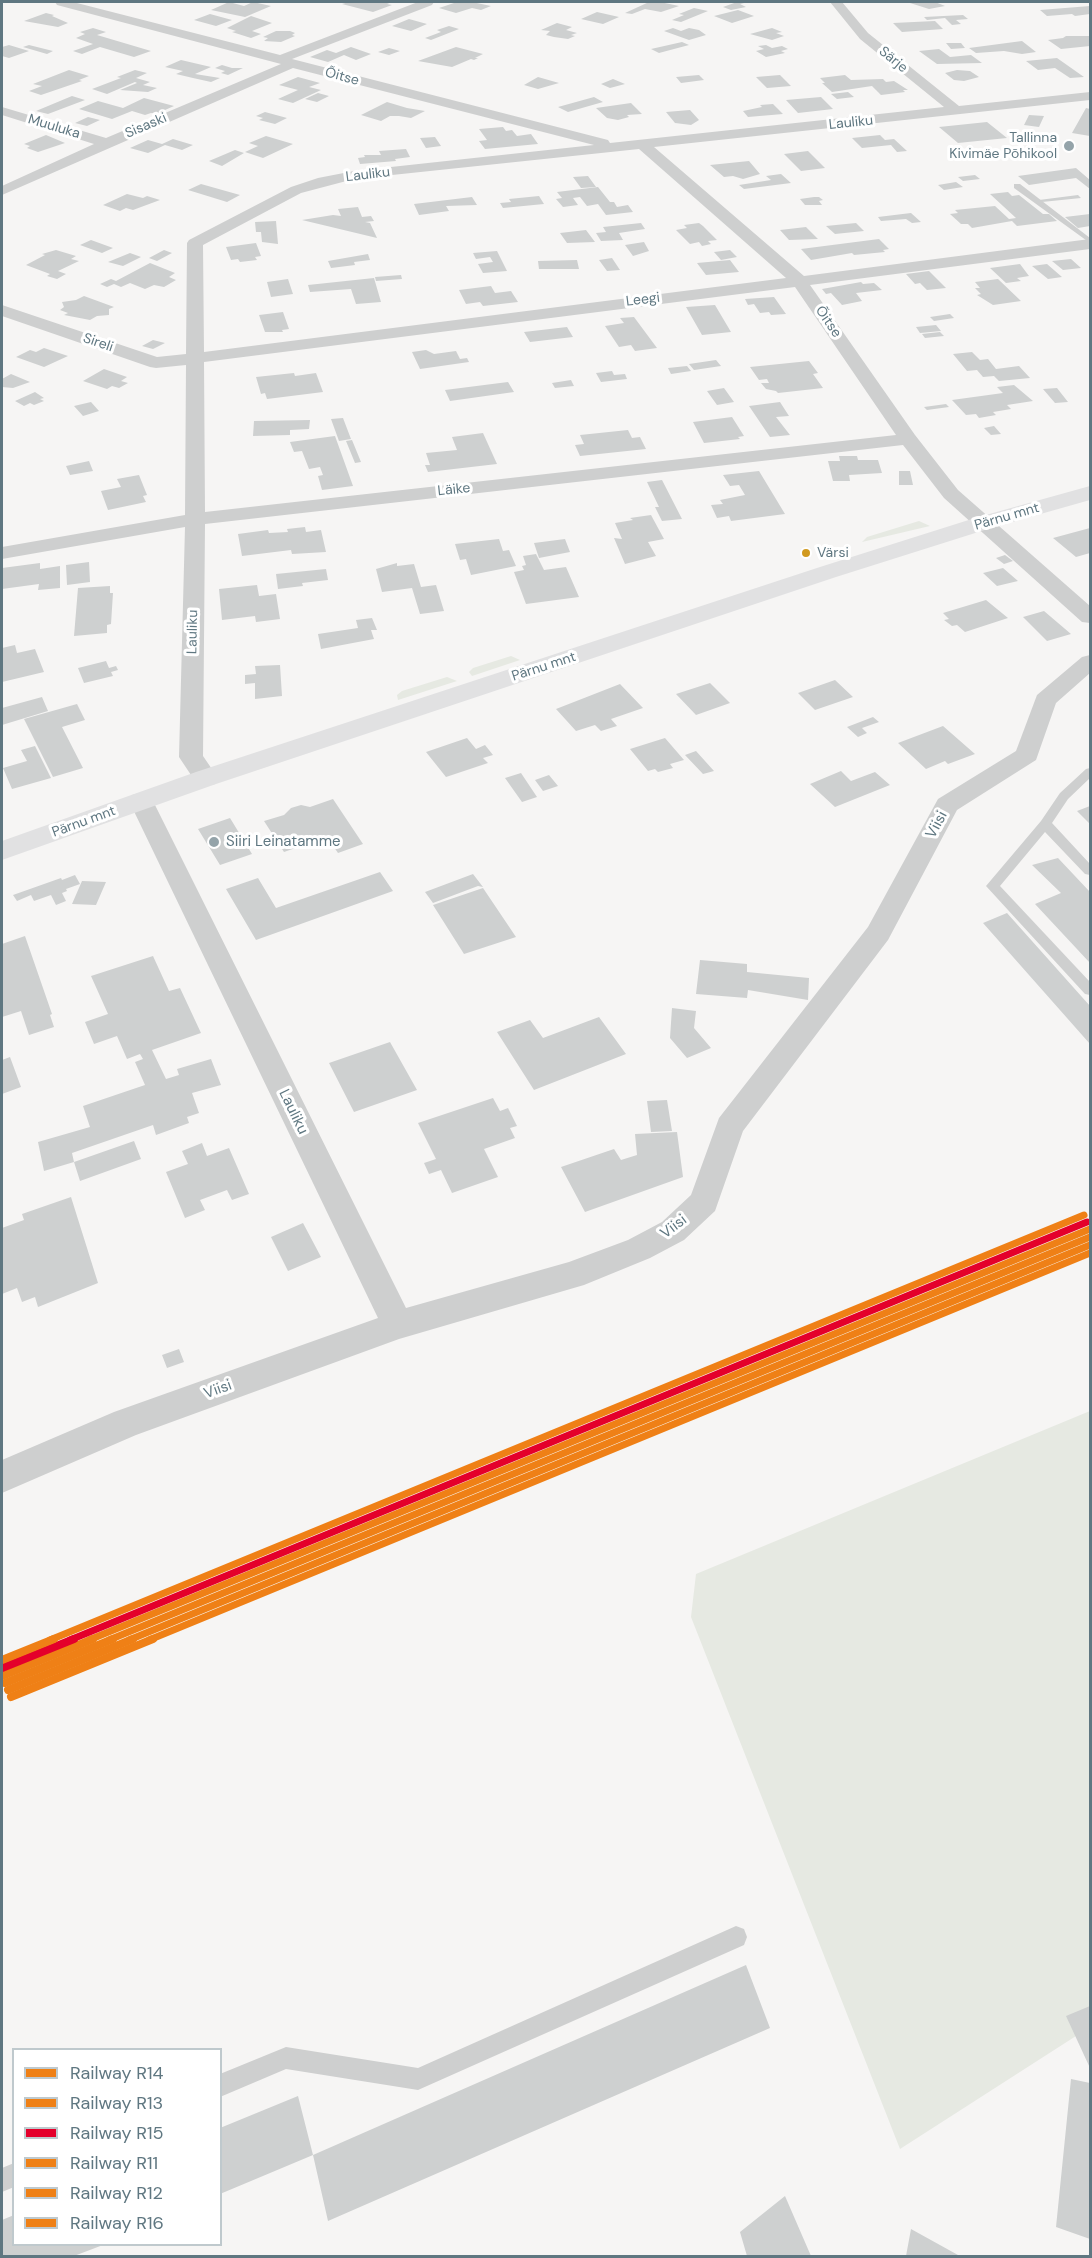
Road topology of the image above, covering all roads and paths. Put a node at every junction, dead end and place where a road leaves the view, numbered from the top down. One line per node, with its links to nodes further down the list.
1 (61, 2): 4 (street, Õitse)
2 (428, 2): 4 (street, Sisaski)
3 (836, 2): 7 (street, Särje)
4 (287, 62): 8 (street, Sisaski); 10 (street, Õitse)
5 (1090, 96): 7 (street, Lauliku)
6 (2, 111): 8 (street, Muuluka)
7 (957, 111): 9 (street, Lauliku)
8 (107, 143): 12 (street, Sisaski)
9 (644, 146): 10 (street, Lauliku); 14 (street, Õitse)
10 (625, 148): 16 (street, Lauliku)
11 (1017, 186): 13 (lane)
12 (2, 191)
13 (1090, 242): 14 (street, Leegi)
14 (799, 280): 16 (street, Leegi); 17 (street, Õitse)
15 (2, 310): 16 (street, Sireli)
16 (196, 359): 19 (street, Lauliku)
17 (908, 440): 19 (street, Läike); 20 (street, Õitse)
18 (1090, 493): 20 (main road, Pärnu mnt)
19 (195, 519): 21 (street, Läike); 25 (street, Lauliku)
20 (983, 523): 22 (street); 25 (main road, Pärnu mnt)
21 (2, 553)
22 (1090, 617)
23 (1090, 662): 31 (street, Viisi)
24 (1090, 773): 27 (lane)
25 (206, 778): 26 (main road, Pärnu mnt)
26 (141, 801): 28 (main road, Pärnu mnt); 31 (street, Lauliku)
27 (1045, 824): 29 (lane); 30 (lane)
28 (2, 851)
29 (1090, 871)
30 (1090, 990)
31 (398, 1325): 32 (street, Viisi)
32 (2, 1477)
33 (736, 1937): 34 (lane)
34 (222, 2085)

